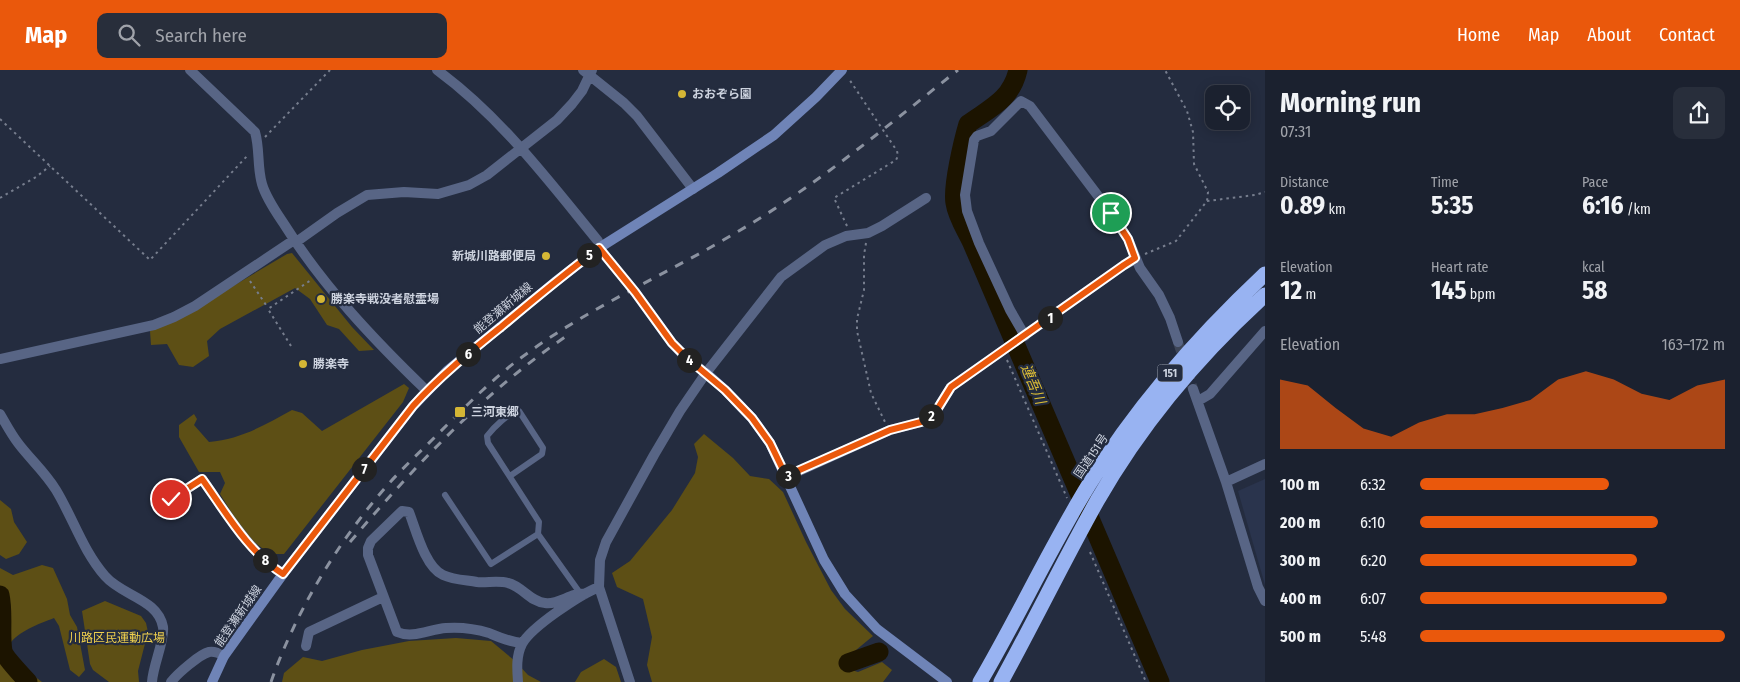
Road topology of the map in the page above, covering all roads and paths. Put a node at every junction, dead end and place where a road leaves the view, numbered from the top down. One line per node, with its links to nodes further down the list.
1 (190, 70): 8 (street)
2 (330, 70): 8 (path)
3 (437, 70): 9 (street)
4 (841, 70): 11 (main road, 能登瀬新城線); 17 (path)
5 (1165, 70): 15 (path)
6 (588, 72): 9 (street); 11 (street)
7 (0, 119): 10 (path)
8 (258, 144): 10 (path); 18 (street)
9 (522, 148): 18 (street); 19 (street)
10 (50, 166): 13 (path)
11 (692, 189): 19 (main road, 能登瀬新城線)
12 (1265, 192): 15 (path)
13 (0, 198)
14 (926, 198): 16 (street)
15 (1207, 201): 20 (path)
16 (868, 233): 17 (street); 37 (path)
17 (846, 236): 32 (street)
18 (294, 240): 21 (street); 22 (street)
19 (599, 248): 32 (street); 34 (main road, 能登瀬新城線)
20 (1135, 258): 27 (street); 27 (street); 28 (street)
21 (245, 272): 25 (path); 31 (street)
22 (319, 274): 25 (path); 34 (street)
23 (1265, 274): 61 (highway, 国道151号 / 151)
24 (1265, 295): 62 (highway, 151)
25 (268, 309): 29 (path)
26 (1265, 331): 35 (street)
27 (1024, 337): 30 (street)
28 (1178, 342)
29 (292, 346)
30 (1005, 349): 37 (street); 44 (path)
31 (0, 358)
32 (706, 373): 40 (main road); 48 (street)
33 (1193, 389): 35 (street)
34 (427, 390): 47 (main road, 能登瀬新城線)
35 (1198, 401): 41 (street)
36 (0, 414): 55 (street)
37 (890, 430): 40 (street)
38 (1265, 464): 41 (street)
39 (510, 476): 39 (lane); 45 (lane)
40 (786, 476): 60 (main road)
41 (1226, 482): 51 (street)
42 (444, 495): 45 (lane)
43 (171, 499): 47 (street)
44 (1068, 502)
45 (538, 534): 49 (lane)
46 (1090, 552): 63 (path)
47 (283, 574): 54 (main road, 能登瀬新城線)
48 (599, 587): 49 (street); 59 (street)
49 (583, 593): 50 (street); 52 (street)
50 (383, 596): 52 (street); 53 (street)
51 (1265, 601)
52 (522, 643): 58 (street)
53 (306, 646)
54 (224, 656): 56 (street); 57 (main road, 能登瀬新城線)
55 (152, 682)
56 (171, 682)
57 (212, 682)
58 (518, 682)
59 (630, 682)
60 (947, 682)
61 (980, 682)
62 (1001, 682)
63 (1146, 682)

